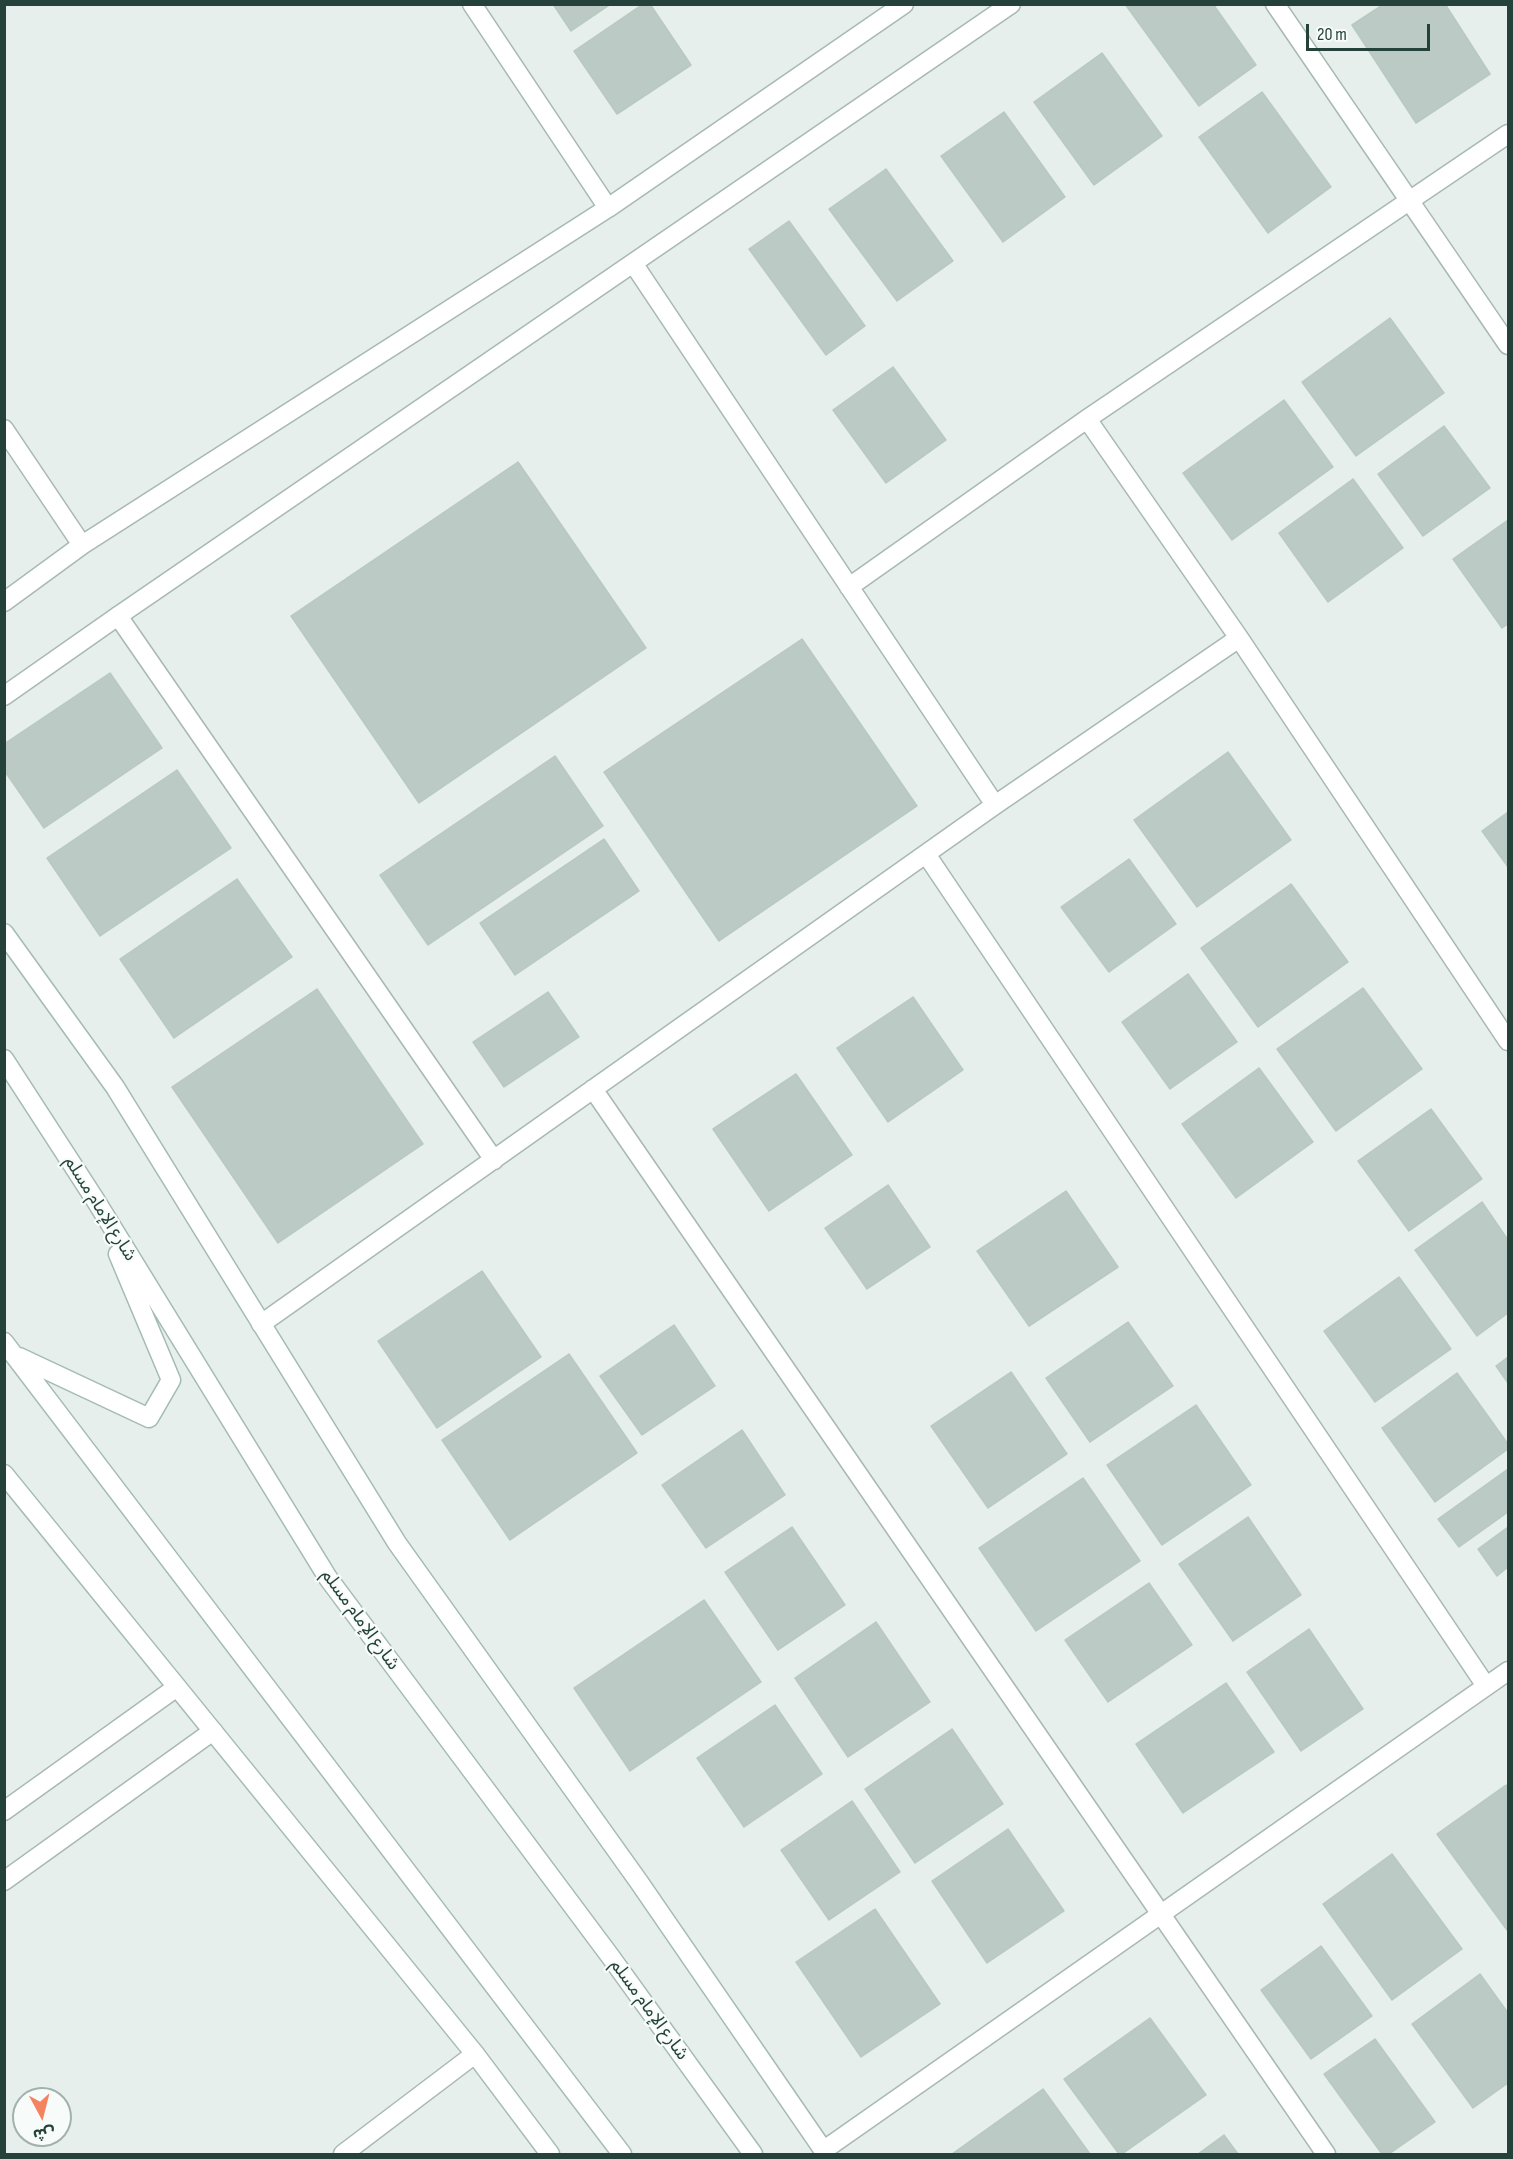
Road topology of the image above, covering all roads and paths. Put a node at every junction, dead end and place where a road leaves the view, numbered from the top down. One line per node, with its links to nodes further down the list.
1 (472, 4): 7 (street)
2 (904, 4): 7 (street)
3 (1011, 4): 8 (street)
4 (1275, 4): 6 (street)
5 (1509, 134): 6 (street)
6 (1410, 201): 9 (street); 10 (street)
7 (608, 208): 12 (street)
8 (633, 263): 13 (street); 15 (street)
9 (1509, 345)
10 (1087, 419): 13 (street); 16 (street)
11 (4, 429): 12 (street)
12 (82, 545): 14 (street)
13 (849, 587): 18 (street)
14 (4, 602)
15 (118, 616): 17 (street); 24 (street)
16 (1239, 638): 18 (street); 21 (street)
17 (4, 696)
18 (995, 805): 19 (street)
19 (926, 854): 23 (street); 30 (street)
20 (4, 933): 26 (street)
21 (1509, 1041)
22 (4, 1059): 25 (street, شارع الإمام مسلم)
23 (593, 1089): 24 (street); 35 (street)
24 (494, 1160): 26 (street)
25 (96, 1201): 27 (street); 41 (street, شارع الإمام مسلم)
26 (261, 1324): 37 (street)
27 (10, 1348): 40 (street)
28 (4, 1474): 31 (street)
29 (1509, 1671): 30 (street)
30 (1486, 1686): 35 (street)
31 (177, 1687): 32 (street); 33 (street)
32 (213, 1731): 34 (street); 36 (street)
33 (4, 1811)
34 (4, 1881)
35 (1161, 1915): 37 (street); 42 (street)
36 (475, 2054): 38 (street); 39 (street)
37 (825, 2152)
38 (343, 2154)
39 (550, 2154)
40 (622, 2154)
41 (753, 2154)
42 (1326, 2154)

